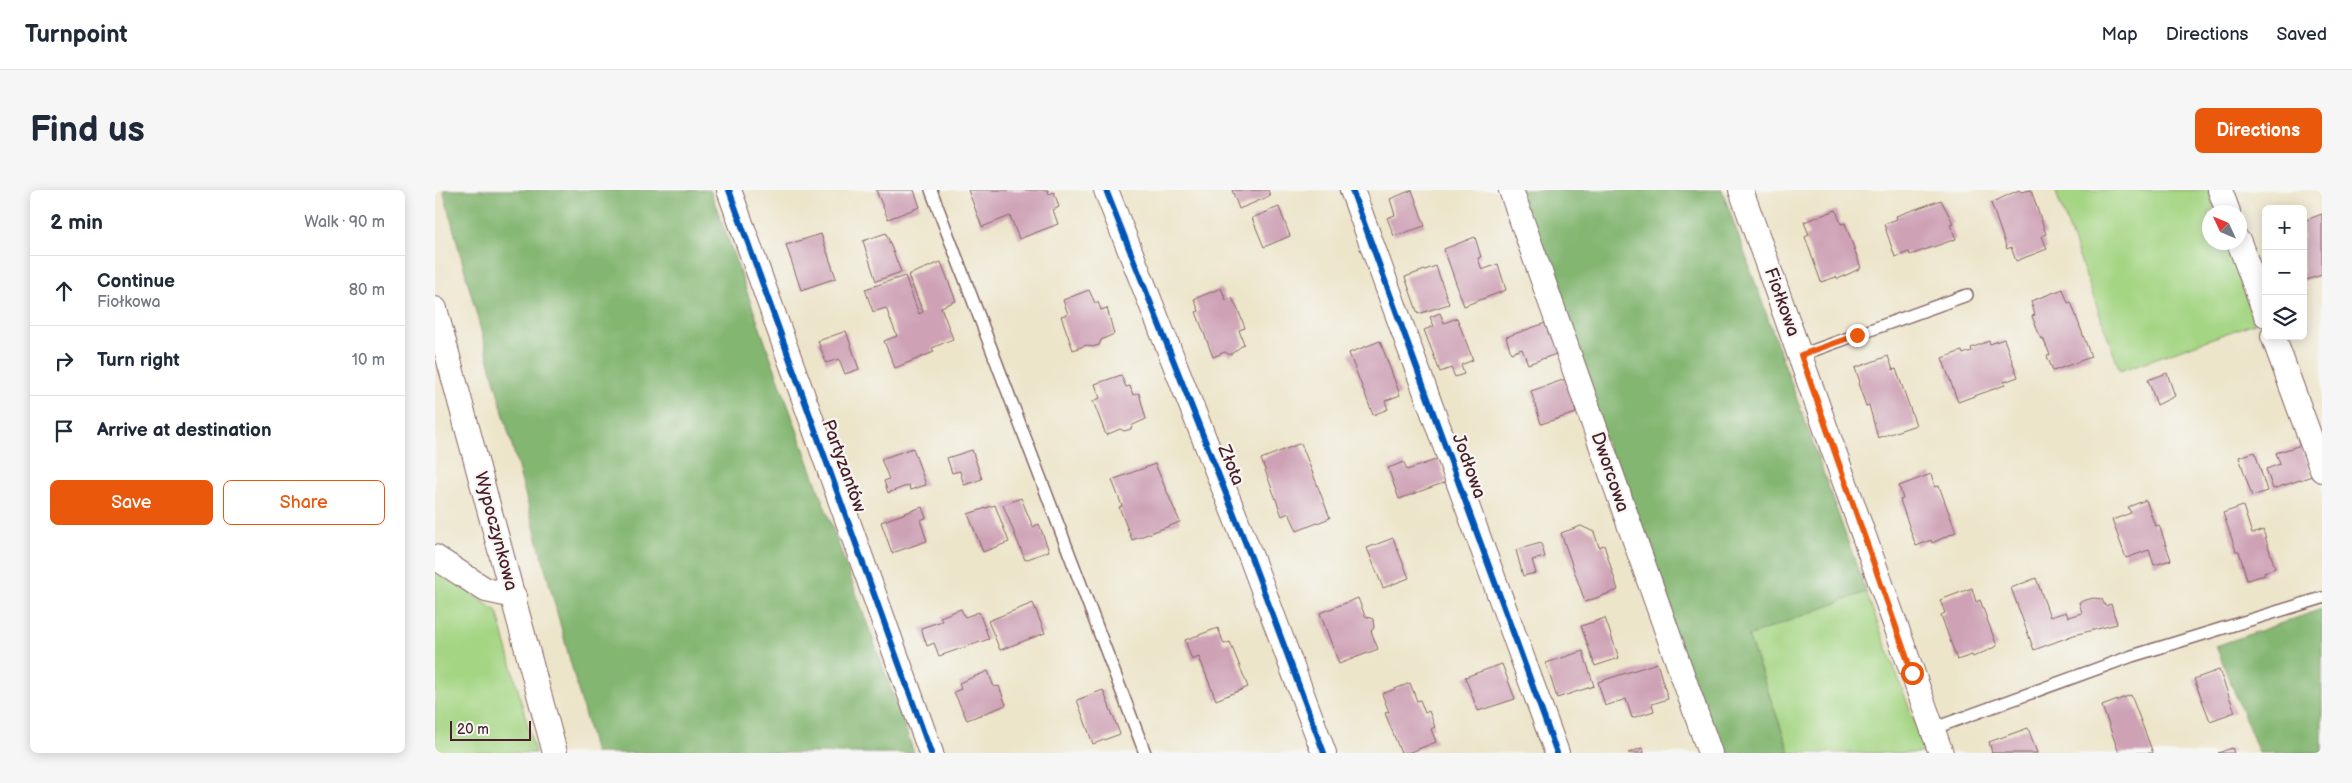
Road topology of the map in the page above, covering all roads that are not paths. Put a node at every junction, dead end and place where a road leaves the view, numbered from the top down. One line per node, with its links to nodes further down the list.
1 (729, 190): 21 (street, Partyzantów)
2 (931, 190): 22 (lane)
3 (1106, 190): 23 (street, Złota)
4 (1352, 190): 24 (street, Jodłowa)
5 (1511, 190): 25 (street, Dworcowa)
6 (1741, 190): 14 (street, Fiołkowa)
7 (2220, 190): 8 (street)
8 (2225, 205)
9 (2242, 250): 11 (street)
10 (1967, 295): 14 (lane)
11 (2262, 304)
12 (435, 309): 17 (street, Wypoczynkowa)
13 (2274, 340): 15 (street)
14 (1801, 355): 19 (street, Fiołkowa)
15 (2322, 470)
16 (435, 557): 17 (street)
17 (514, 596): 20 (street, Wypoczynkowa)
18 (2322, 598): 19 (lane)
19 (1932, 728): 26 (street, Fiołkowa)
20 (555, 753)
21 (931, 753)
22 (1145, 753)
23 (1324, 753)
24 (1557, 753)
25 (1710, 753)
26 (1941, 753)

